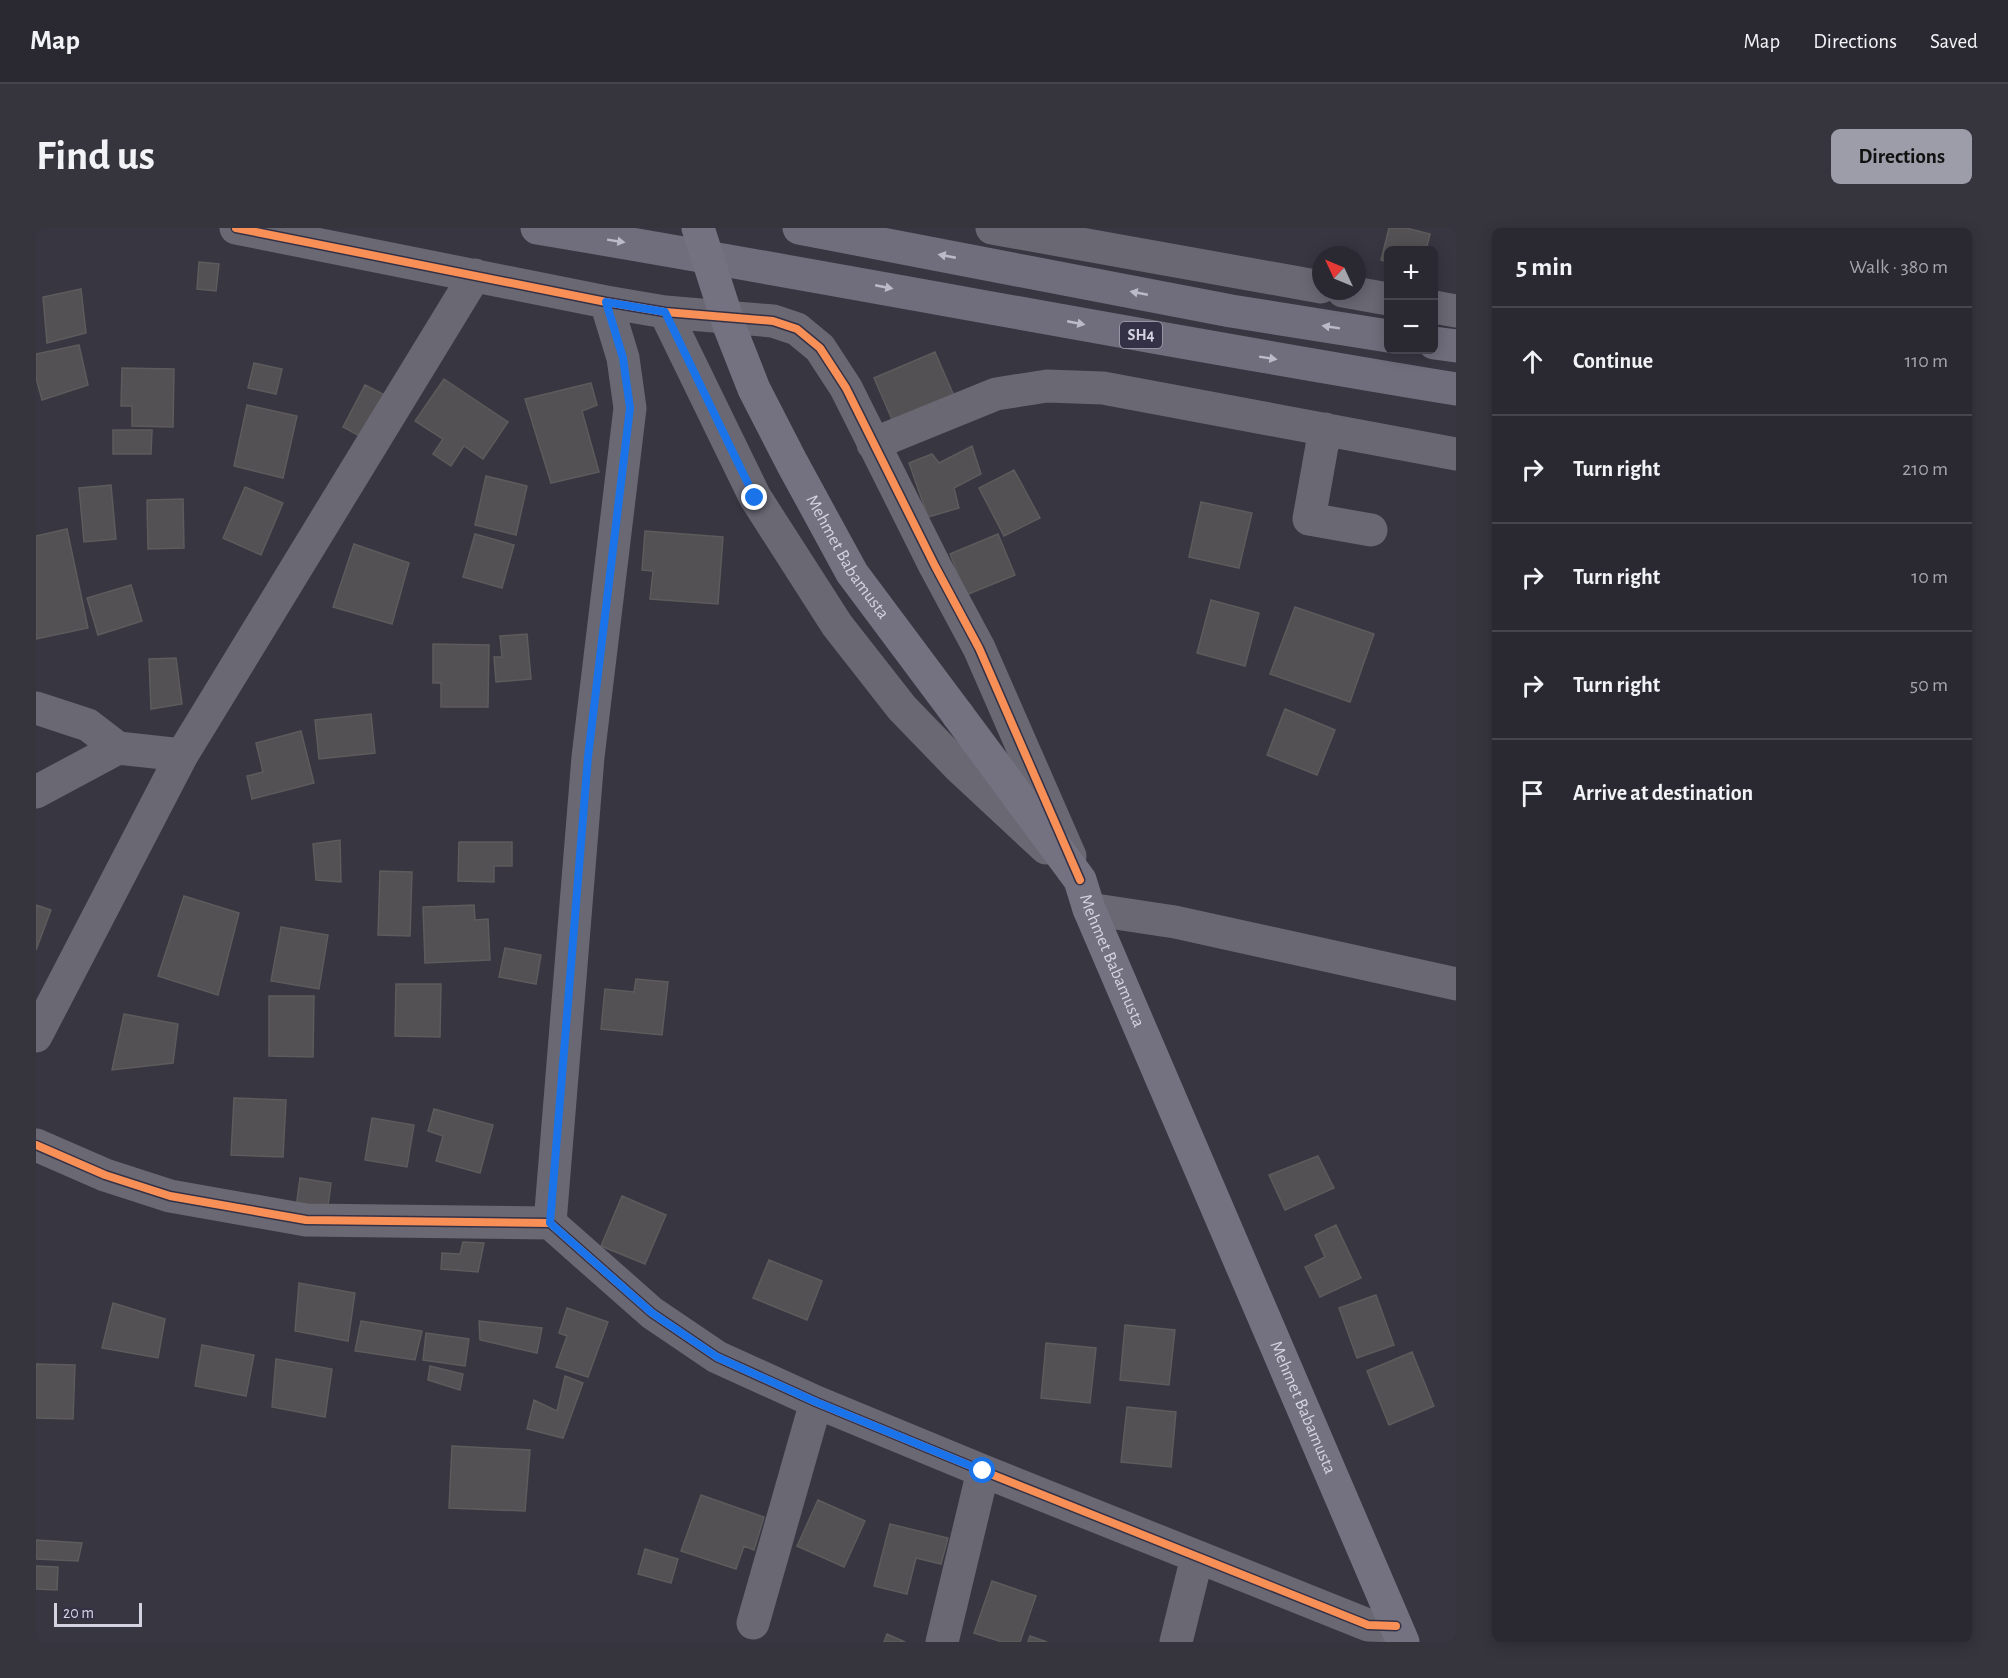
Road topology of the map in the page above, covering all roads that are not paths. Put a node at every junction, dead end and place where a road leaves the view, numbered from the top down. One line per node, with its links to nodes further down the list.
1 (236, 228): 6 (street)
2 (537, 228): 17 (highway, SH4, one-way to 17)
3 (698, 228): 26 (main road, Mehmet Babamusta, bridge)
4 (799, 228): 14 (highway, SH4, one-way to 4)
5 (992, 228): 7 (street)
6 (475, 275): 10 (street); 24 (street)
7 (1312, 285)
8 (1366, 295): 9 (street)
9 (1384, 298)
10 (606, 302): 13 (street); 30 (street)
11 (1438, 308): 12 (street)
12 (1456, 311)
13 (665, 312): 19 (street); 26 (street)
14 (1384, 335)
15 (1438, 344): 16 (highway)
16 (1456, 346)
17 (1456, 388)
18 (1325, 429): 19 (street); 20 (street); 21 (street)
19 (873, 444): 26 (street)
20 (1456, 454)
21 (1371, 530)
22 (36, 708): 23 (street)
23 (118, 748): 24 (street); 25 (street)
24 (182, 755): 28 (street)
25 (36, 792)
26 (1084, 895): 27 (street); 35 (main road, Mehmet Babamusta)
27 (1456, 984)
28 (36, 1036)
29 (36, 1145): 30 (street)
30 (550, 1223): 31 (street)
31 (816, 1402): 32 (street); 34 (street)
32 (983, 1471): 33 (street); 36 (street)
33 (1197, 1557): 35 (street); 37 (street)
34 (753, 1623)
35 (1400, 1634)
36 (942, 1642)
37 (1176, 1642)

